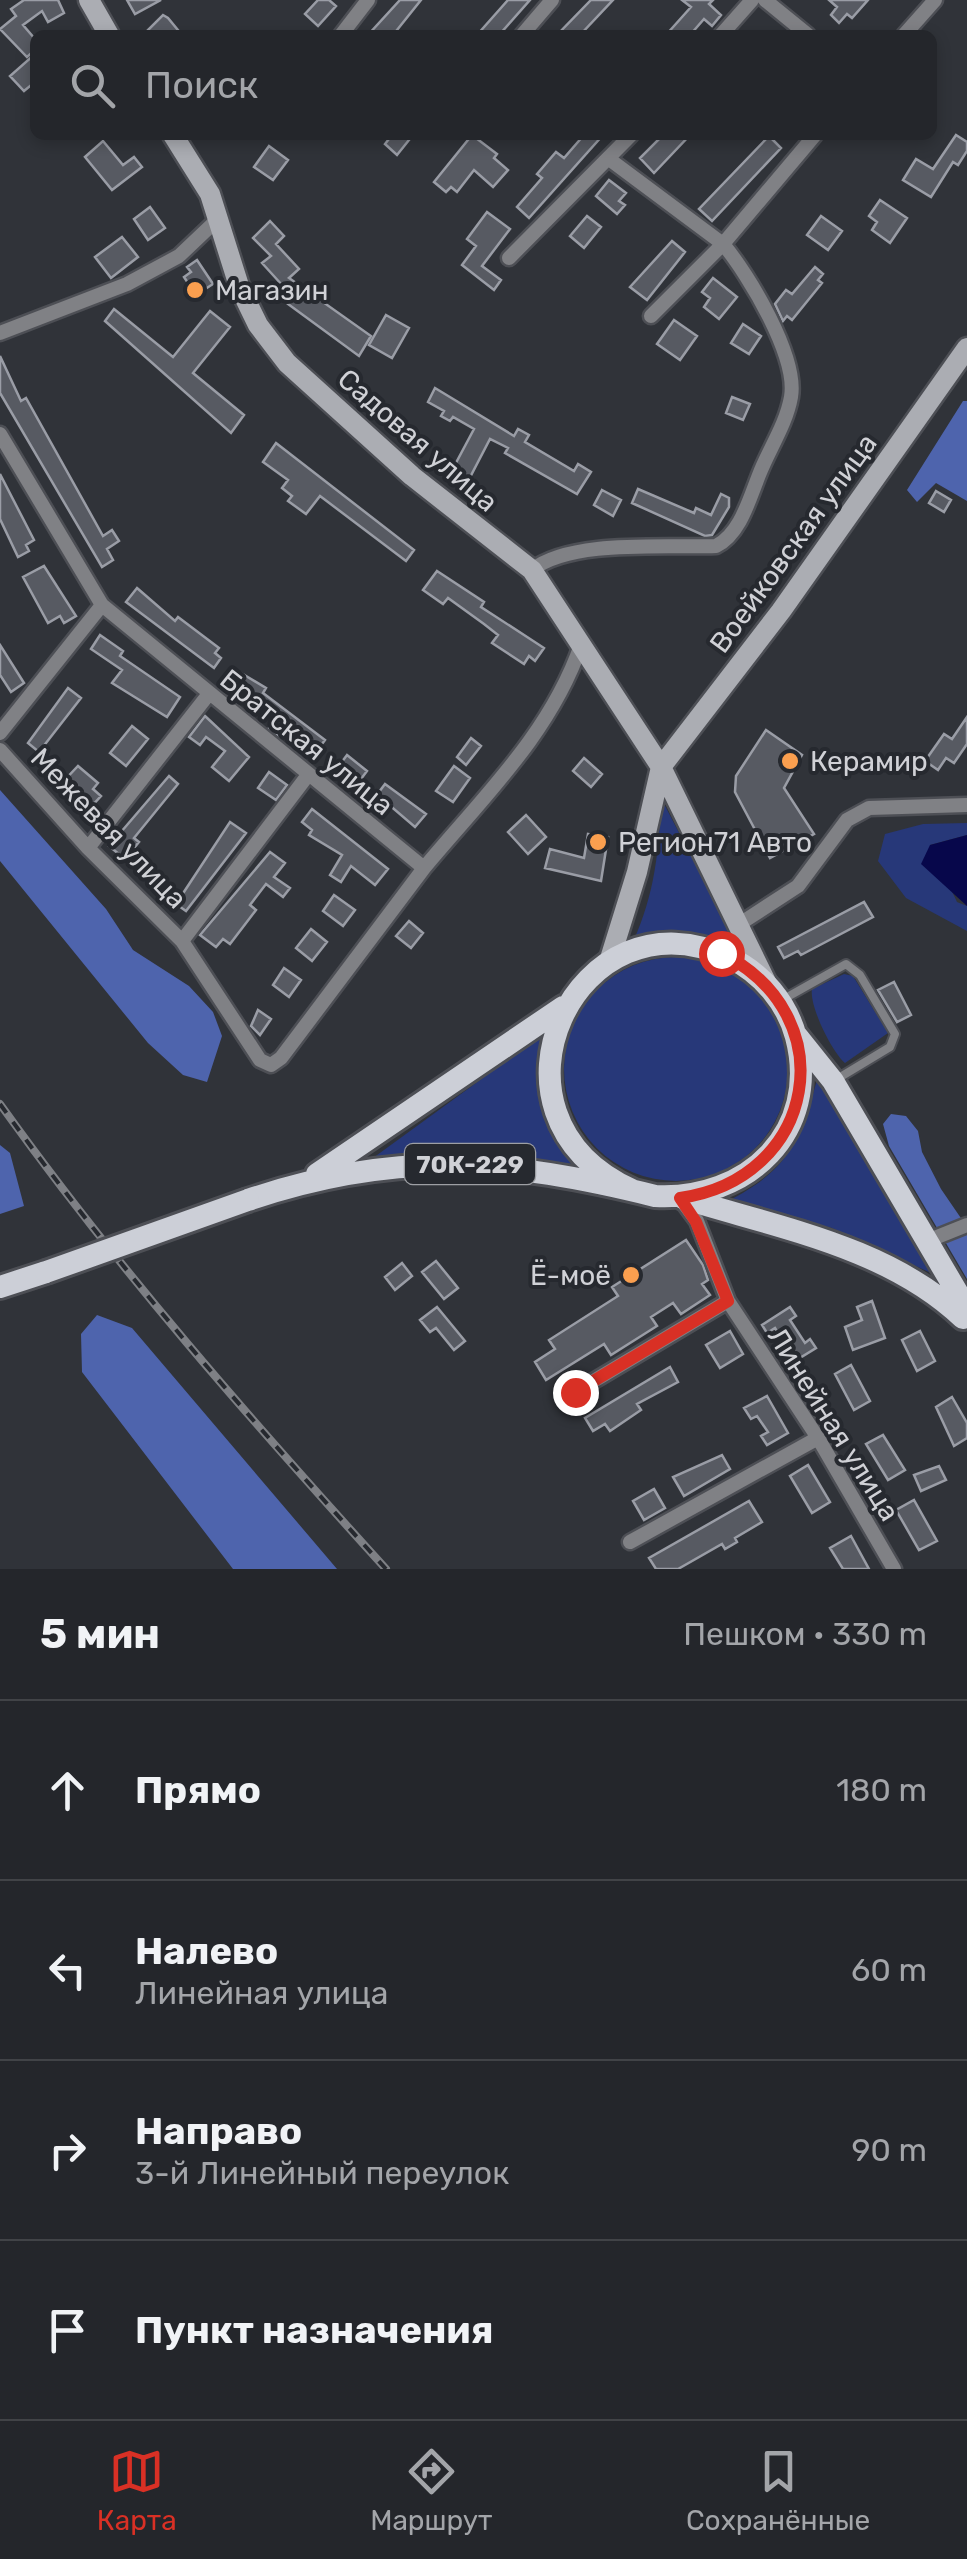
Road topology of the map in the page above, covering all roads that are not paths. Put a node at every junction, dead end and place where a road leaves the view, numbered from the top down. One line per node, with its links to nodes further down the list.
1 (89, 0): 7 (main road)
2 (368, 0): 8 (street)
3 (552, 0): 9 (street)
4 (752, 0): 10 (street)
5 (765, 0): 11 (street)
6 (935, 0): 12 (street)
7 (106, 30)
8 (345, 30)
9 (526, 30)
10 (725, 30)
11 (802, 30)
12 (908, 30)
13 (176, 140): 17 (main road, Садовая улица)
14 (625, 140): 16 (street)
15 (811, 140): 18 (street)
16 (609, 158): 18 (street); 19 (street)
17 (218, 218): 21 (street); 24 (main road, Садовая улица)
18 (723, 244): 20 (street); 24 (street)
19 (510, 258)
20 (651, 316)
21 (0, 333)
22 (967, 348): 30 (main road, Воейковская улица)
23 (0, 434): 25 (street, Братская улица)
24 (532, 570): 26 (main road, Садовая улица)
25 (102, 606): 27 (street, Братская улица); 28 (street)
26 (581, 645): 30 (main road, Садовая улица); 34 (street)
27 (208, 694): 31 (street, Братская улица); 33 (street)
28 (0, 733)
29 (0, 750): 33 (street, Межевая улица)
30 (661, 767): 35 (main road, Садовая улица); 37 (main road)
31 (308, 775): 34 (street, Братская улица); 36 (street)
32 (967, 804): 35 (street)
33 (88, 848): 36 (street, Межевая улица)
34 (424, 868): 36 (street, Межевая улица)
35 (738, 925): 38 (main road, Садовая улица)
36 (182, 940)
37 (609, 962): 38 (main road, 70К-229); 39 (main road, 70К-229)
38 (774, 994): 40 (main road, 70К-229); 41 (lane)
39 (566, 1005): 42 (main road, 70К-229); 43 (main road, 70К-229)
40 (795, 1033): 41 (main road, 70К-229); 44 (main road, 70К-229)
41 (833, 1081): 46 (main road, 70К-229)
42 (308, 1180): 43 (main road, 70К-229); 47 (main road, 70К-229, bridge)
43 (632, 1190): 44 (main road, 70К-229)
44 (680, 1198): 48 (street, Линейная улица); 50 (main road, 70К-229)
45 (967, 1225): 46 (street)
46 (927, 1241): 49 (main road, 70К-229)
47 (0, 1286)
48 (728, 1301): 51 (street); 52 (street, Линейная улица)
49 (967, 1309)
50 (967, 1322)
51 (575, 1392)
52 (818, 1438): 53 (street); 54 (street, Линейная улица)
53 (630, 1542)
54 (894, 1569)

